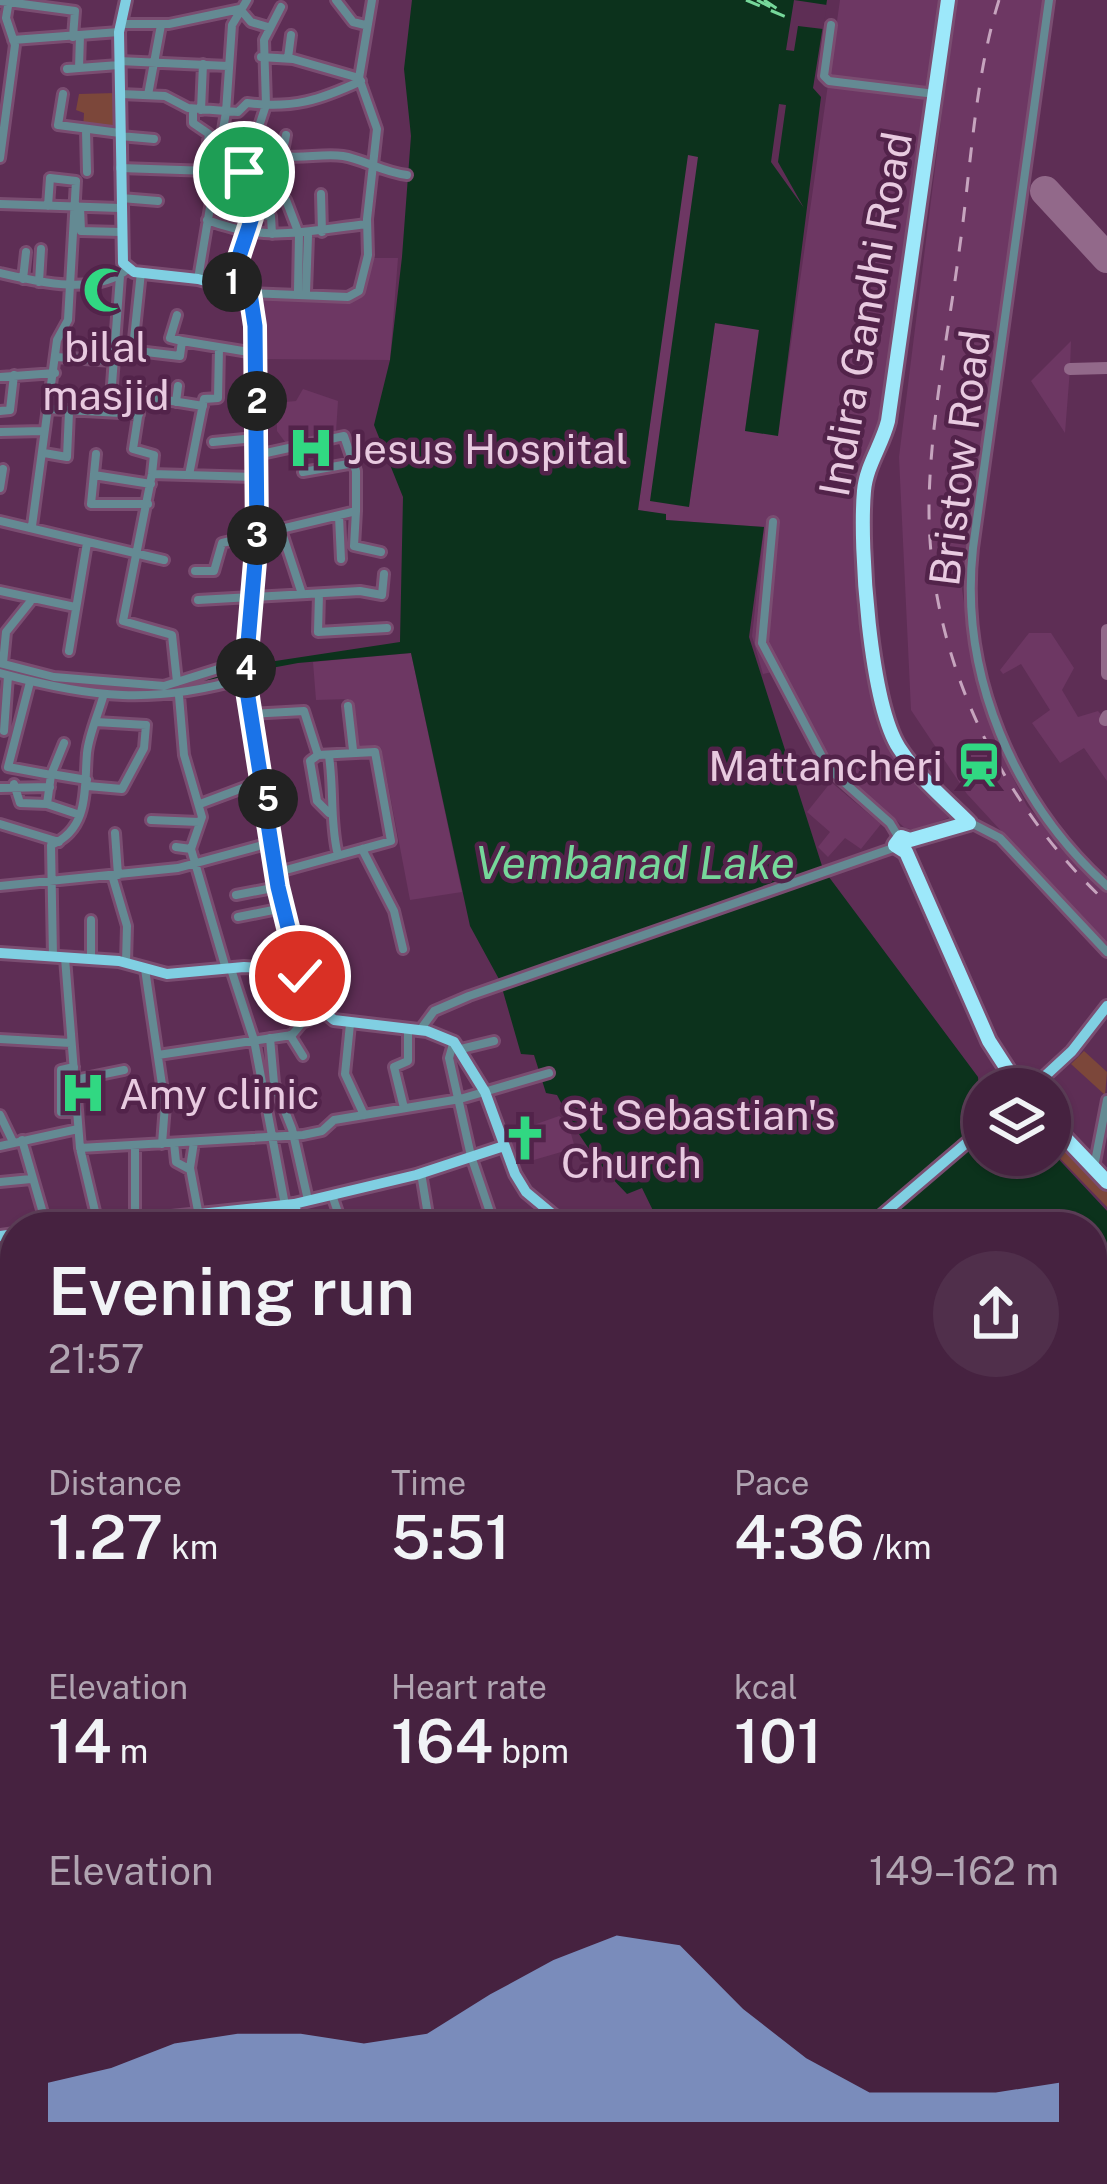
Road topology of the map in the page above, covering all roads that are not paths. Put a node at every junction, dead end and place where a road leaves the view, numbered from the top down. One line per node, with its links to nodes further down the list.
1 (126, 0): 15 (main road)
2 (247, 0): 10 (street)
3 (336, 0): 12 (street)
4 (372, 0): 12 (street)
5 (948, 0): 31 (highway, Indira Gandhi Road)
6 (1049, 0): 177 (street, Bristow Road)
7 (6, 1): 8 (street); 16 (street)
8 (56, 4): 18 (street)
9 (281, 7): 14 (street)
10 (240, 9): 11 (street); 14 (street); 24 (street)
11 (161, 25): 15 (street); 21 (street)
12 (365, 25): 28 (street)
13 (831, 25): 31 (street)
14 (268, 27): 19 (street)
15 (120, 28): 18 (street); 22 (main road)
16 (7, 35): 18 (street); 27 (street)
17 (291, 35): 20 (street)
18 (77, 37): 25 (street)
19 (261, 57): 20 (street); 33 (street)
20 (288, 58): 28 (street)
21 (154, 60): 22 (street); 23 (street); 32 (street)
22 (119, 63): 25 (street); 30 (main road)
23 (203, 64): 24 (street); 34 (street)
24 (228, 66): 35 (street)
25 (80, 68): 26 (street)
26 (68, 69)
27 (5, 75): 41 (street)
28 (360, 79): 33 (street); 44 (street)
29 (63, 94): 36 (street)
30 (121, 94): 32 (street); 37 (main road)
31 (935, 94): 162 (highway, Indira Gandhi Road)
32 (148, 95): 34 (street)
33 (266, 105): 35 (street); 47 (street)
34 (197, 110): 35 (street); 46 (street)
35 (226, 112): 43 (street)
36 (86, 131): 37 (street); 45 (street)
37 (120, 135): 39 (street); 42 (main road)
38 (286, 135): 40 (street)
39 (154, 139)
40 (282, 157): 44 (street); 48 (street)
41 (0, 158)
42 (120, 168): 46 (street); 52 (main road)
43 (217, 169): 46 (street); 47 (street); 57 (street)
44 (374, 171): 49 (street); 58 (street)
45 (87, 172)
46 (204, 172)
47 (244, 172): 48 (street)
48 (266, 172): 56 (street); 63 (street)
49 (407, 175)
50 (321, 194): 59 (street)
51 (158, 201): 52 (street)
52 (120, 203): 55 (street); 61 (main road)
53 (0, 204): 54 (street)
54 (47, 206): 55 (street); 55 (street)
55 (78, 207): 61 (street); 72 (street)
56 (250, 214): 60 (street); 62 (street)
57 (208, 220): 60 (street); 70 (street)
58 (367, 224): 59 (street); 74 (street)
59 (322, 232): 63 (street)
60 (249, 233): 62 (street); 73 (street)
61 (121, 235): 64 (street); 68 (main road)
62 (272, 235): 63 (street)
63 (303, 235): 74 (street)
64 (139, 238)
65 (41, 249): 71 (street)
66 (26, 252): 69 (street)
67 (0, 273): 69 (street)
68 (130, 273): 70 (main road); 72 (street); 77 (street); 83 (street)
69 (22, 278): 71 (street)
70 (198, 279): 73 (main road)
71 (39, 281): 72 (street)
72 (71, 284): 82 (street)
73 (231, 286): 75 (main road)
74 (302, 292): 75 (street)
75 (250, 293): 81 (main road)
76 (177, 315): 78 (street)
77 (134, 339)
78 (182, 341): 79 (street); 80 (street)
79 (219, 348): 81 (street); 91 (street)
80 (146, 352)
81 (254, 353): 99 (main road)
82 (56, 356): 83 (street); 84 (street)
83 (113, 361): 95 (street)
84 (55, 373): 85 (street); 92 (street)
85 (14, 375): 86 (street); 93 (street)
86 (0, 377)
87 (178, 386): 90 (street)
88 (142, 391): 96 (street)
89 (154, 398): 90 (street)
90 (176, 402): 91 (street)
91 (203, 406): 108 (street)
92 (48, 409): 94 (street); 97 (street)
93 (0, 411)
94 (69, 412): 95 (street); 101 (street)
95 (110, 412): 96 (street)
96 (139, 414): 110 (street)
97 (43, 430): 98 (street); 101 (street)
98 (0, 432)
99 (255, 438): 100 (street); 103 (main road)
100 (213, 442)
101 (44, 453): 117 (street)
102 (96, 454): 107 (street)
103 (255, 455): 104 (street); 109 (main road)
104 (354, 463): 106 (street); 113 (street)
105 (3, 469): 111 (street)
106 (303, 472)
107 (94, 475): 110 (street); 112 (street)
108 (189, 475): 109 (street); 110 (street)
109 (254, 477): 119 (main road)
110 (152, 479): 112 (street)
111 (0, 488)
112 (148, 504): 122 (street)
113 (356, 511): 114 (street); 121 (street)
114 (340, 516): 118 (street); 123 (street)
115 (0, 520): 117 (street)
116 (773, 522): 167 (street)
117 (32, 526): 120 (street)
118 (282, 533): 119 (street); 128 (street)
119 (257, 538): 125 (street); 130 (main road)
120 (87, 543): 122 (street); 133 (street)
121 (381, 552)
122 (141, 553): 124 (street); 139 (street)
123 (341, 559)
124 (164, 560)
125 (195, 571)
126 (384, 574): 129 (street)
127 (0, 591): 132 (street)
128 (302, 593): 129 (street); 130 (street)
129 (319, 594): 134 (street)
130 (253, 599): 131 (street); 137 (main road)
131 (198, 600)
132 (31, 601): 133 (street); 136 (street)
133 (75, 607): 135 (street)
134 (387, 628)
135 (69, 652)
136 (3, 669): 138 (street); 139 (street); 145 (street)
137 (246, 670): 139 (street); 140 (street); 143 (main road)
138 (30, 682): 141 (street); 146 (street)
139 (177, 682)
140 (179, 696): 141 (street); 157 (street)
141 (103, 697): 144 (street)
142 (348, 706): 148 (street)
143 (250, 714): 149 (street); 151 (main road)
144 (96, 722): 152 (street); 152 (street)
145 (1, 726): 146 (street)
146 (15, 733): 150 (street)
147 (64, 743): 150 (street)
148 (353, 750): 149 (street); 170 (street)
149 (323, 756): 158 (street); 158 (street)
150 (51, 774): 152 (street); 155 (street)
151 (264, 780): 157 (street); 166 (main road)
152 (88, 783): 159 (street)
153 (14, 784): 154 (street); 155 (street); 156 (street)
154 (0, 788)
155 (50, 788): 156 (street)
156 (47, 804): 159 (street)
157 (200, 804): 161 (street)
158 (329, 813): 171 (street)
159 (80, 814): 165 (street)
160 (151, 820): 161 (street)
161 (199, 822): 169 (street)
162 (969, 823): 167 (highway); 184 (street)
163 (0, 824): 165 (street)
164 (115, 833): 174 (street)
165 (58, 842): 175 (street)
166 (270, 843): 172 (street); 173 (main road)
167 (903, 844): 195 (street); 206 (highway)
168 (176, 847): 169 (street)
169 (191, 849): 172 (street)
170 (362, 849): 171 (street); 183 (street)
171 (337, 851): 173 (street)
172 (195, 864): 174 (street); 190 (street)
173 (275, 873): 178 (main road)
174 (115, 875): 175 (street); 188 (street)
175 (51, 881): 176 (street); 186 (street)
176 (0, 886)
177 (1107, 886)
178 (278, 887): 179 (street); 180 (main road)
179 (236, 895)
180 (283, 908): 181 (street); 191 (main road)
181 (238, 917)
182 (91, 920): 187 (street)
183 (404, 949)
184 (1107, 952)
185 (0, 953): 186 (main road)
186 (59, 957): 187 (main road); 201 (street)
187 (92, 958): 188 (main road)
188 (126, 962): 189 (main road)
189 (145, 967): 190 (main road); 203 (street)
190 (228, 969): 191 (main road); 199 (street)
191 (300, 976): 193 (main road)
192 (1107, 1006): 207 (main road)
193 (322, 1014): 194 (main road); 196 (street)
194 (350, 1024): 195 (main road); 217 (street)
195 (414, 1030): 202 (main road); 214 (street)
196 (290, 1035): 197 (street); 204 (street)
197 (270, 1038): 199 (street); 219 (street)
198 (0, 1039): 201 (street)
199 (254, 1040): 203 (street); 220 (street)
200 (494, 1041): 202 (street)
201 (71, 1043): 205 (street)
202 (457, 1046): 211 (main road); 212 (street)
203 (158, 1055): 224 (street)
204 (303, 1056)
205 (74, 1066): 210 (street); 215 (street)
206 (1007, 1068)
207 (1053, 1068)
208 (124, 1070): 210 (street)
209 (549, 1073): 211 (street)
210 (75, 1080): 215 (street)
211 (485, 1092): 212 (street); 230 (main road)
212 (460, 1099): 214 (street); 231 (street)
213 (1107, 1100): 232 (street)
214 (404, 1108): 217 (street)
215 (76, 1112): 218 (street)
216 (0, 1115): 221 (street)
217 (364, 1115): 219 (street)
218 (78, 1129): 221 (street); 229 (street)
219 (293, 1136): 220 (street); 239 (street)
220 (270, 1137): 222 (street); 240 (street)
221 (17, 1141): 227 (street); 235 (street)
222 (194, 1142): 223 (street); 233 (street)
223 (174, 1143): 224 (street); 233 (street)
224 (162, 1144): 226 (street)
225 (1071, 1144): 232 (highway)
226 (135, 1145): 229 (street); 244 (street)
227 (0, 1146)
228 (963, 1146): 252 (main road)
229 (80, 1148): 243 (street)
230 (500, 1148): 231 (main road); 251 (main road)
231 (471, 1156): 234 (main road); 250 (street)
232 (1093, 1168): 237 (highway)
233 (190, 1170): 245 (street)
234 (421, 1173): 238 (main road); 249 (street)
235 (31, 1179): 236 (street); 242 (street)
236 (0, 1182)
237 (1107, 1182)
238 (332, 1195): 239 (main road); 248 (street)
239 (308, 1200): 240 (main road)
240 (290, 1204): 241 (main road); 247 (main road)
241 (258, 1207): 245 (main road); 246 (street)
242 (42, 1212)
243 (91, 1212)
244 (130, 1212)
245 (200, 1212)
246 (258, 1212)
247 (293, 1212)
248 (338, 1212)
249 (428, 1212)
250 (490, 1212)
251 (550, 1212)
252 (886, 1212)

